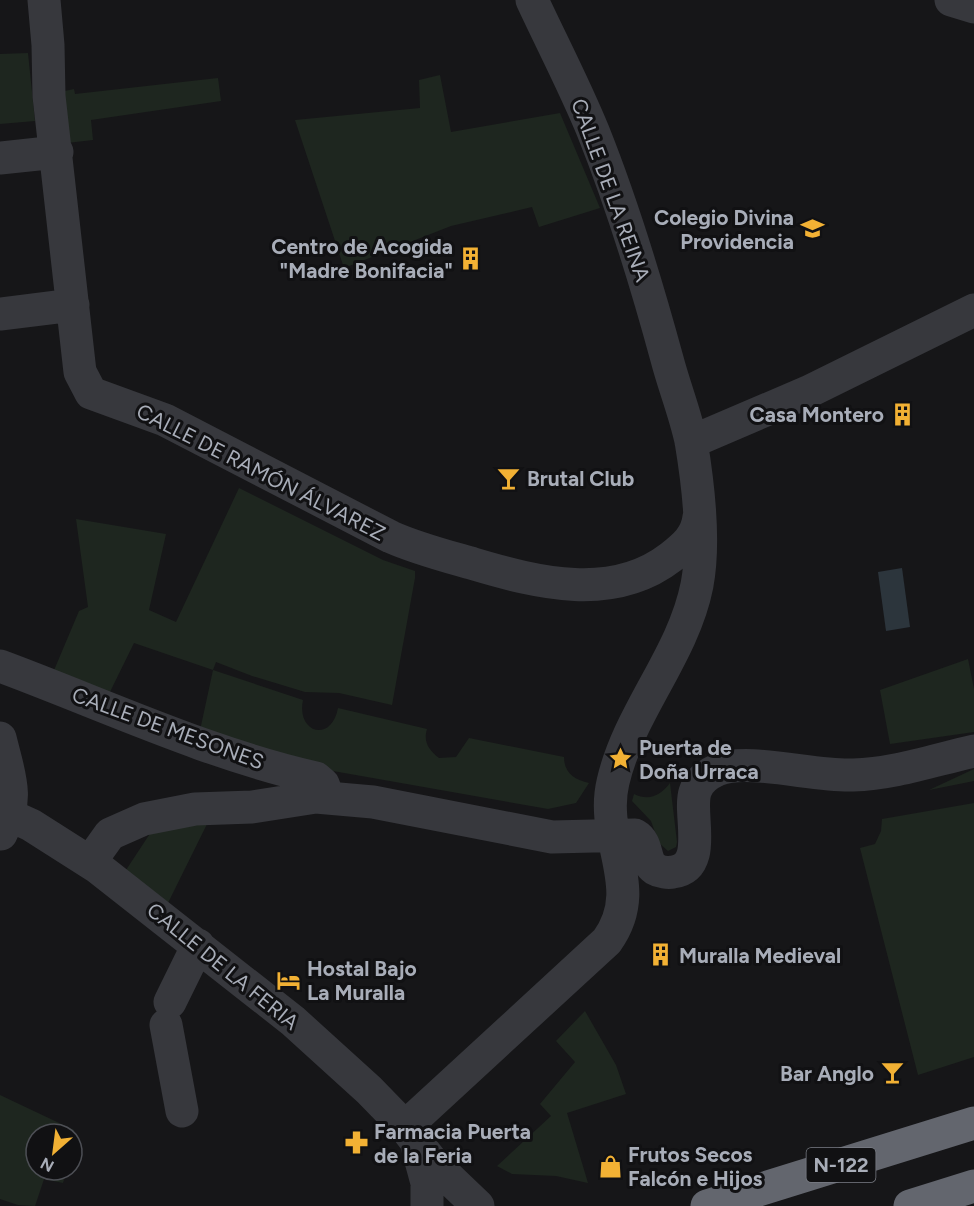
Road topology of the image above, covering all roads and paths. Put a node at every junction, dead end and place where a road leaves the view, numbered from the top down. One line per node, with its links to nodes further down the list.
1 (44, 0): 5 (street, CALLE DE RAMÓN ÁLVAREZ)
2 (532, 0): 10 (street, CALLE DE LA REINA)
3 (951, 0): 4 (street)
4 (974, 7)
5 (57, 153): 6 (street); 7 (street, CALLE DE RAMÓN ÁLVAREZ)
6 (0, 158)
7 (73, 305): 9 (street); 11 (street, CALLE DE RAMÓN ÁLVAREZ)
8 (974, 310): 10 (street)
9 (0, 314)
10 (691, 442): 11 (street, CALLE DE LA REINA)
11 (699, 517): 17 (street, CALLE DE LA REINA)
12 (0, 666): 15 (street, CALLE DE MESONES)
13 (0, 738): 16 (street)
14 (974, 750): 17 (street)
15 (328, 797): 17 (street); 18 (street)
16 (3, 821): 18 (street, CALLE DE LA FERIA)
17 (613, 835): 22 (street, CALLE DE LA REINA)
18 (90, 862): 19 (street, CALLE DE LA FERIA)
19 (198, 945): 20 (street); 22 (street, CALLE DE LA FERIA)
20 (182, 1111)
21 (974, 1123): 26 (highway, N-122)
22 (410, 1134): 24 (street, CALLE DE LA FERIA); 25 (street, CALLE DE LA FERIA)
23 (974, 1186): 27 (highway)
24 (427, 1206)
25 (478, 1206)
26 (707, 1206)
27 (910, 1206)

